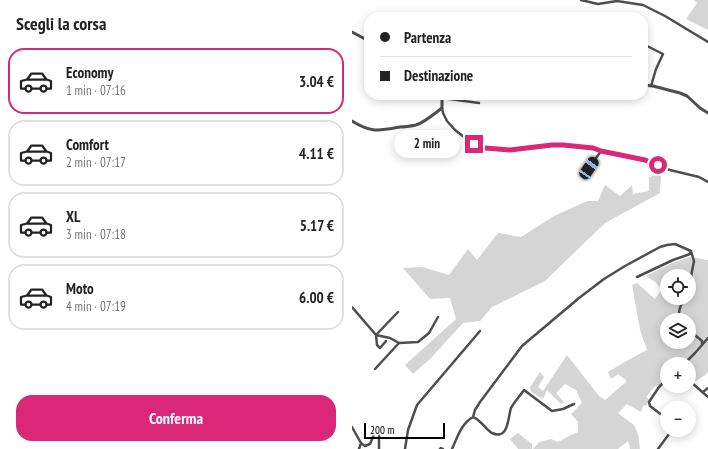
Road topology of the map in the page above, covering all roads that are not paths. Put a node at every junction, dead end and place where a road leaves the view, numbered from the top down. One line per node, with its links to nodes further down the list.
1 (581, 0): 4 (street)
2 (352, 32): 3 (street)
3 (364, 38)
4 (708, 42)
5 (648, 46): 7 (street)
6 (648, 86): 7 (street)
7 (651, 86): 12 (street)
8 (442, 100): 11 (street)
9 (460, 100): 10 (street)
10 (479, 103)
11 (442, 108): 13 (street); 14 (street)
12 (708, 113)
13 (352, 121)
14 (601, 151): 15 (street); 16 (street)
15 (589, 168)
16 (708, 182)
17 (691, 251): 18 (street); 19 (street); 39 (street)
18 (692, 269)
19 (637, 277)
20 (352, 307): 24 (street)
21 (398, 312): 24 (street)
22 (438, 317): 28 (street)
23 (480, 331): 45 (street)
24 (376, 335): 27 (street); 28 (street)
25 (696, 336): 29 (street)
26 (708, 338): 29 (street)
27 (386, 342)
28 (399, 343): 31 (street)
29 (702, 345): 30 (street)
30 (691, 357)
31 (376, 369)
32 (660, 385): 38 (street)
33 (696, 386): 35 (street)
34 (708, 388): 35 (street)
35 (703, 392): 36 (street)
36 (708, 397)
37 (574, 404): 39 (street)
38 (660, 414)
39 (473, 417): 46 (street)
40 (352, 427): 42 (street)
41 (667, 437): 47 (street)
42 (361, 443): 43 (street); 44 (street)
43 (359, 449)
44 (379, 449)
45 (405, 449)
46 (452, 449)
47 (658, 449)

